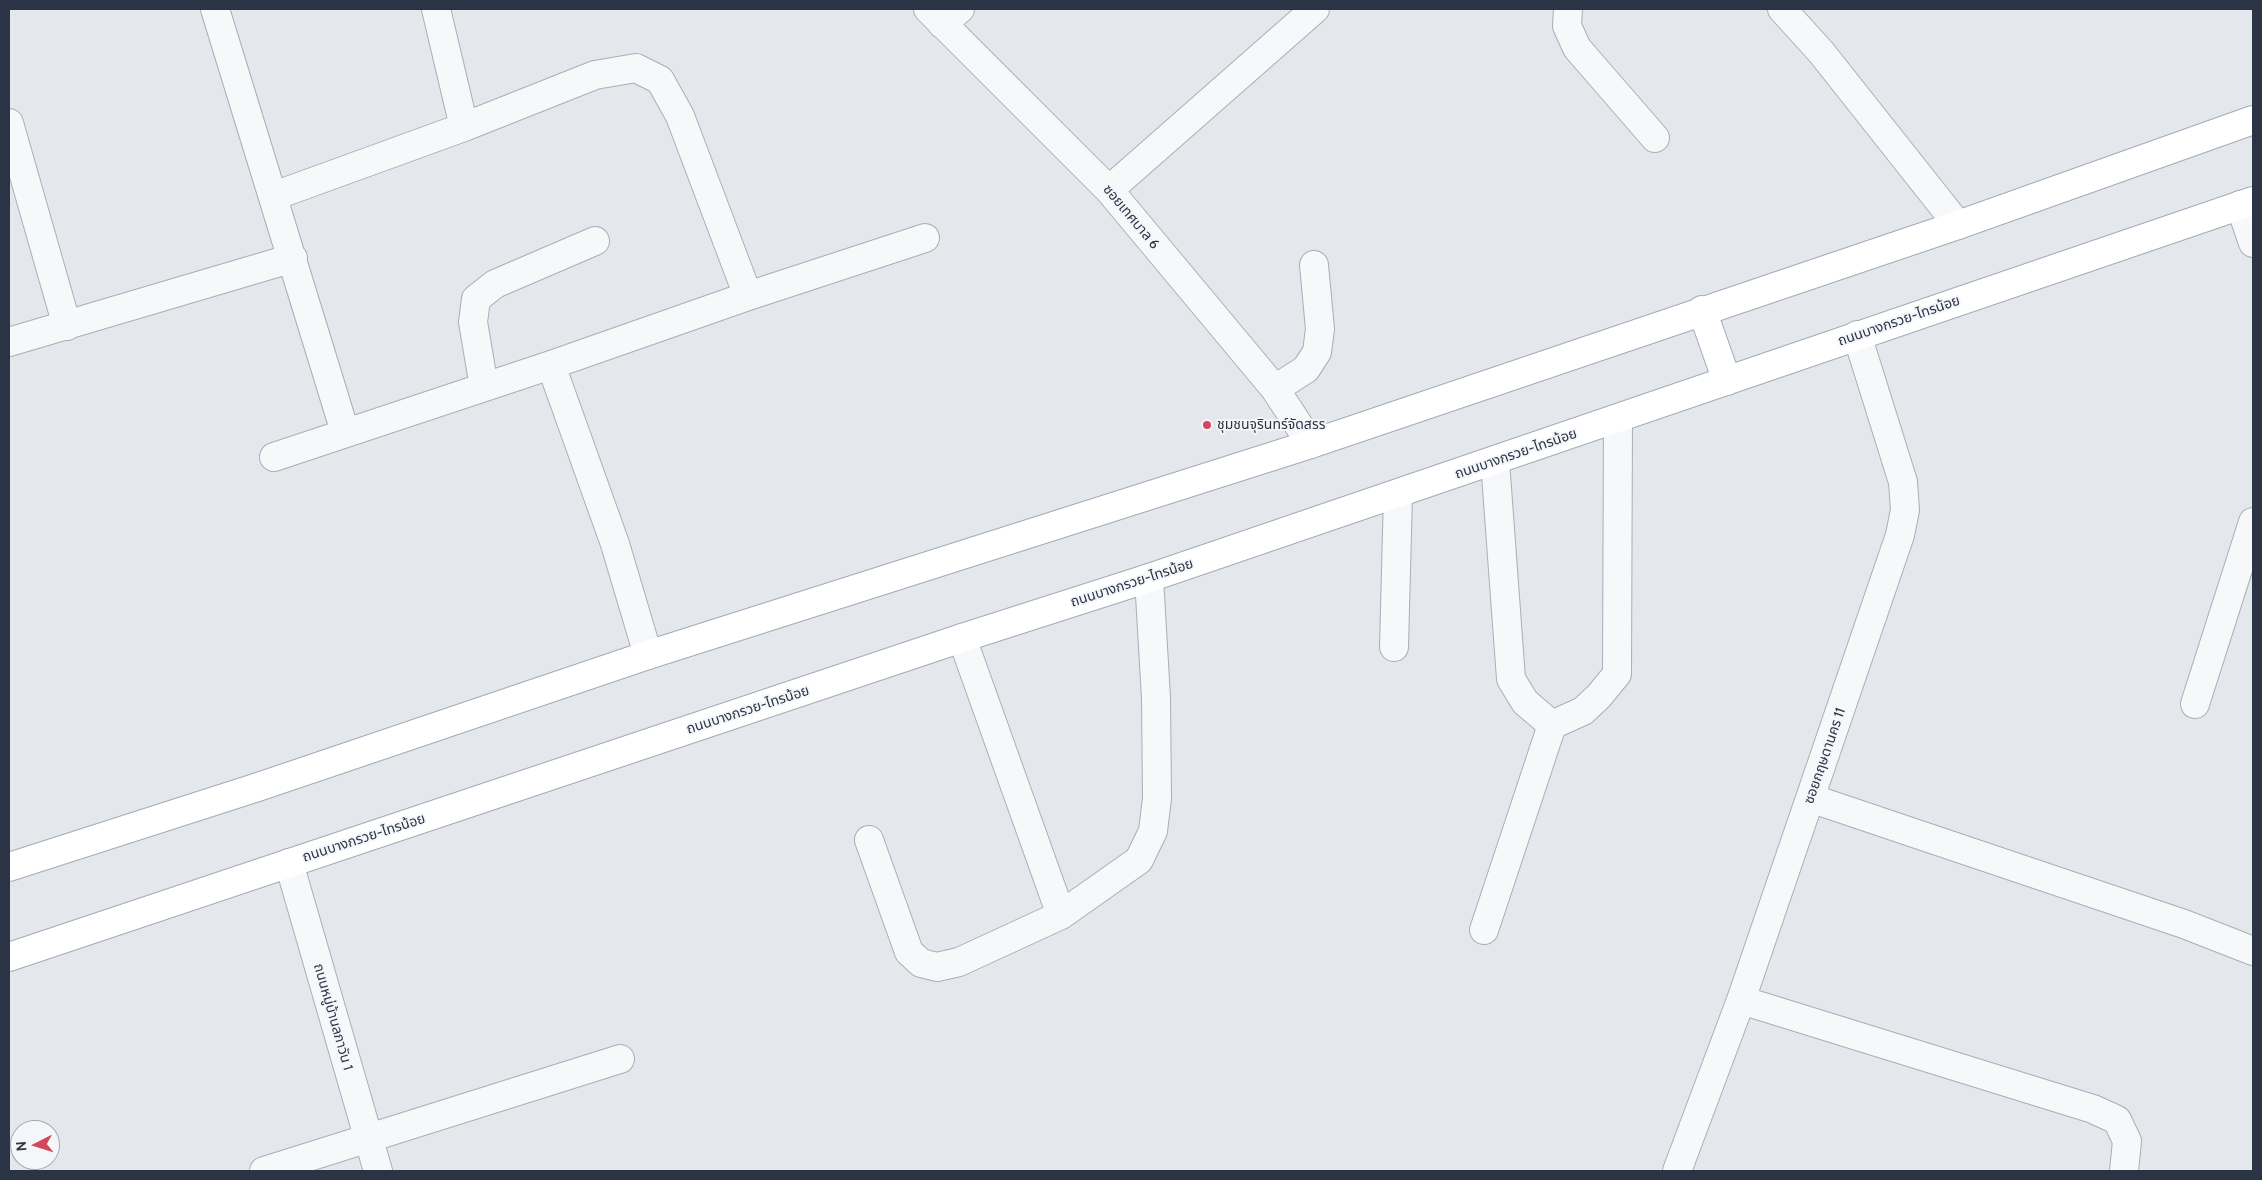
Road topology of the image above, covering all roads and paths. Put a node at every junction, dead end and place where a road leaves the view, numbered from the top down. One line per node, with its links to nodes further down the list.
1 (215, 9): 12 (street)
2 (436, 9): 9 (street)
3 (1315, 9): 11 (street)
4 (1568, 9): 10 (street)
5 (1782, 9): 14 (street)
6 (943, 14): 11 (street, ซอยเทศบาล 6)
7 (2253, 120): 14 (main road)
8 (9, 123): 22 (street)
9 (464, 127): 12 (street); 20 (street)
10 (1655, 138)
11 (1109, 190): 28 (street, ซอยเทศบาล 6)
12 (274, 196): 18 (street)
13 (2246, 203): 17 (street); 23 (main road, ถนนบางกรวย-ไทรน้อย)
14 (1958, 225): 21 (main road)
15 (925, 238): 20 (street)
16 (595, 241): 27 (street)
17 (2253, 243)
18 (293, 258): 22 (street); 30 (street)
19 (1314, 265): 28 (street)
20 (748, 296): 25 (street)
21 (1702, 310): 26 (main road); 31 (main road)
22 (67, 326): 24 (street)
23 (1857, 335): 26 (main road, ถนนบางกรวย-ไทรน้อย); 42 (street, ซอยกฤษดานคร 11)
24 (9, 342)
25 (551, 365): 27 (street); 39 (street)
26 (1727, 382): 29 (main road, ถนนบางกรวย-ไทรน้อย)
27 (484, 387): 30 (street)
28 (1275, 389): 31 (street, ซอยเทศบาล 6)
29 (1618, 419): 33 (main road, ถนนบางกรวย-ไทรน้อย); 41 (street)
30 (345, 432): 32 (street)
31 (1312, 444): 39 (main road)
32 (274, 456)
33 (1495, 461): 34 (main road, ถนนบางกรวย-ไทรน้อย); 41 (street)
34 (1398, 494): 36 (main road, ถนนบางกรวย-ไทรน้อย); 38 (street)
35 (2253, 522): 40 (street)
36 (1149, 578): 37 (main road, ถนนบางกรวย-ไทรน้อย); 46 (street)
37 (962, 638): 44 (main road, ถนนบางกรวย-ไทรน้อย); 46 (street)
38 (1394, 647)
39 (648, 655): 45 (main road)
40 (2195, 704)
41 (1552, 725): 47 (street)
42 (1810, 798): 48 (street); 50 (street, ซอยกฤษดานคร 11)
43 (869, 840): 46 (street)
44 (289, 863): 49 (main road, ถนนบางกรวย-ไทรน้อย); 52 (street, ถนนหมู่บ้านลภาวัน 1)
45 (9, 867)
46 (1060, 915)
47 (1484, 930)
48 (2253, 951)
49 (9, 957)
50 (1740, 1000): 55 (street, ซอยกฤษดานคร 11); 56 (street)
51 (620, 1059): 52 (street)
52 (368, 1138): 53 (street); 54 (street, ถนนหมู่บ้านลภาวัน 1)
53 (264, 1171)
54 (378, 1171)
55 (1677, 1171)
56 (2124, 1171)

